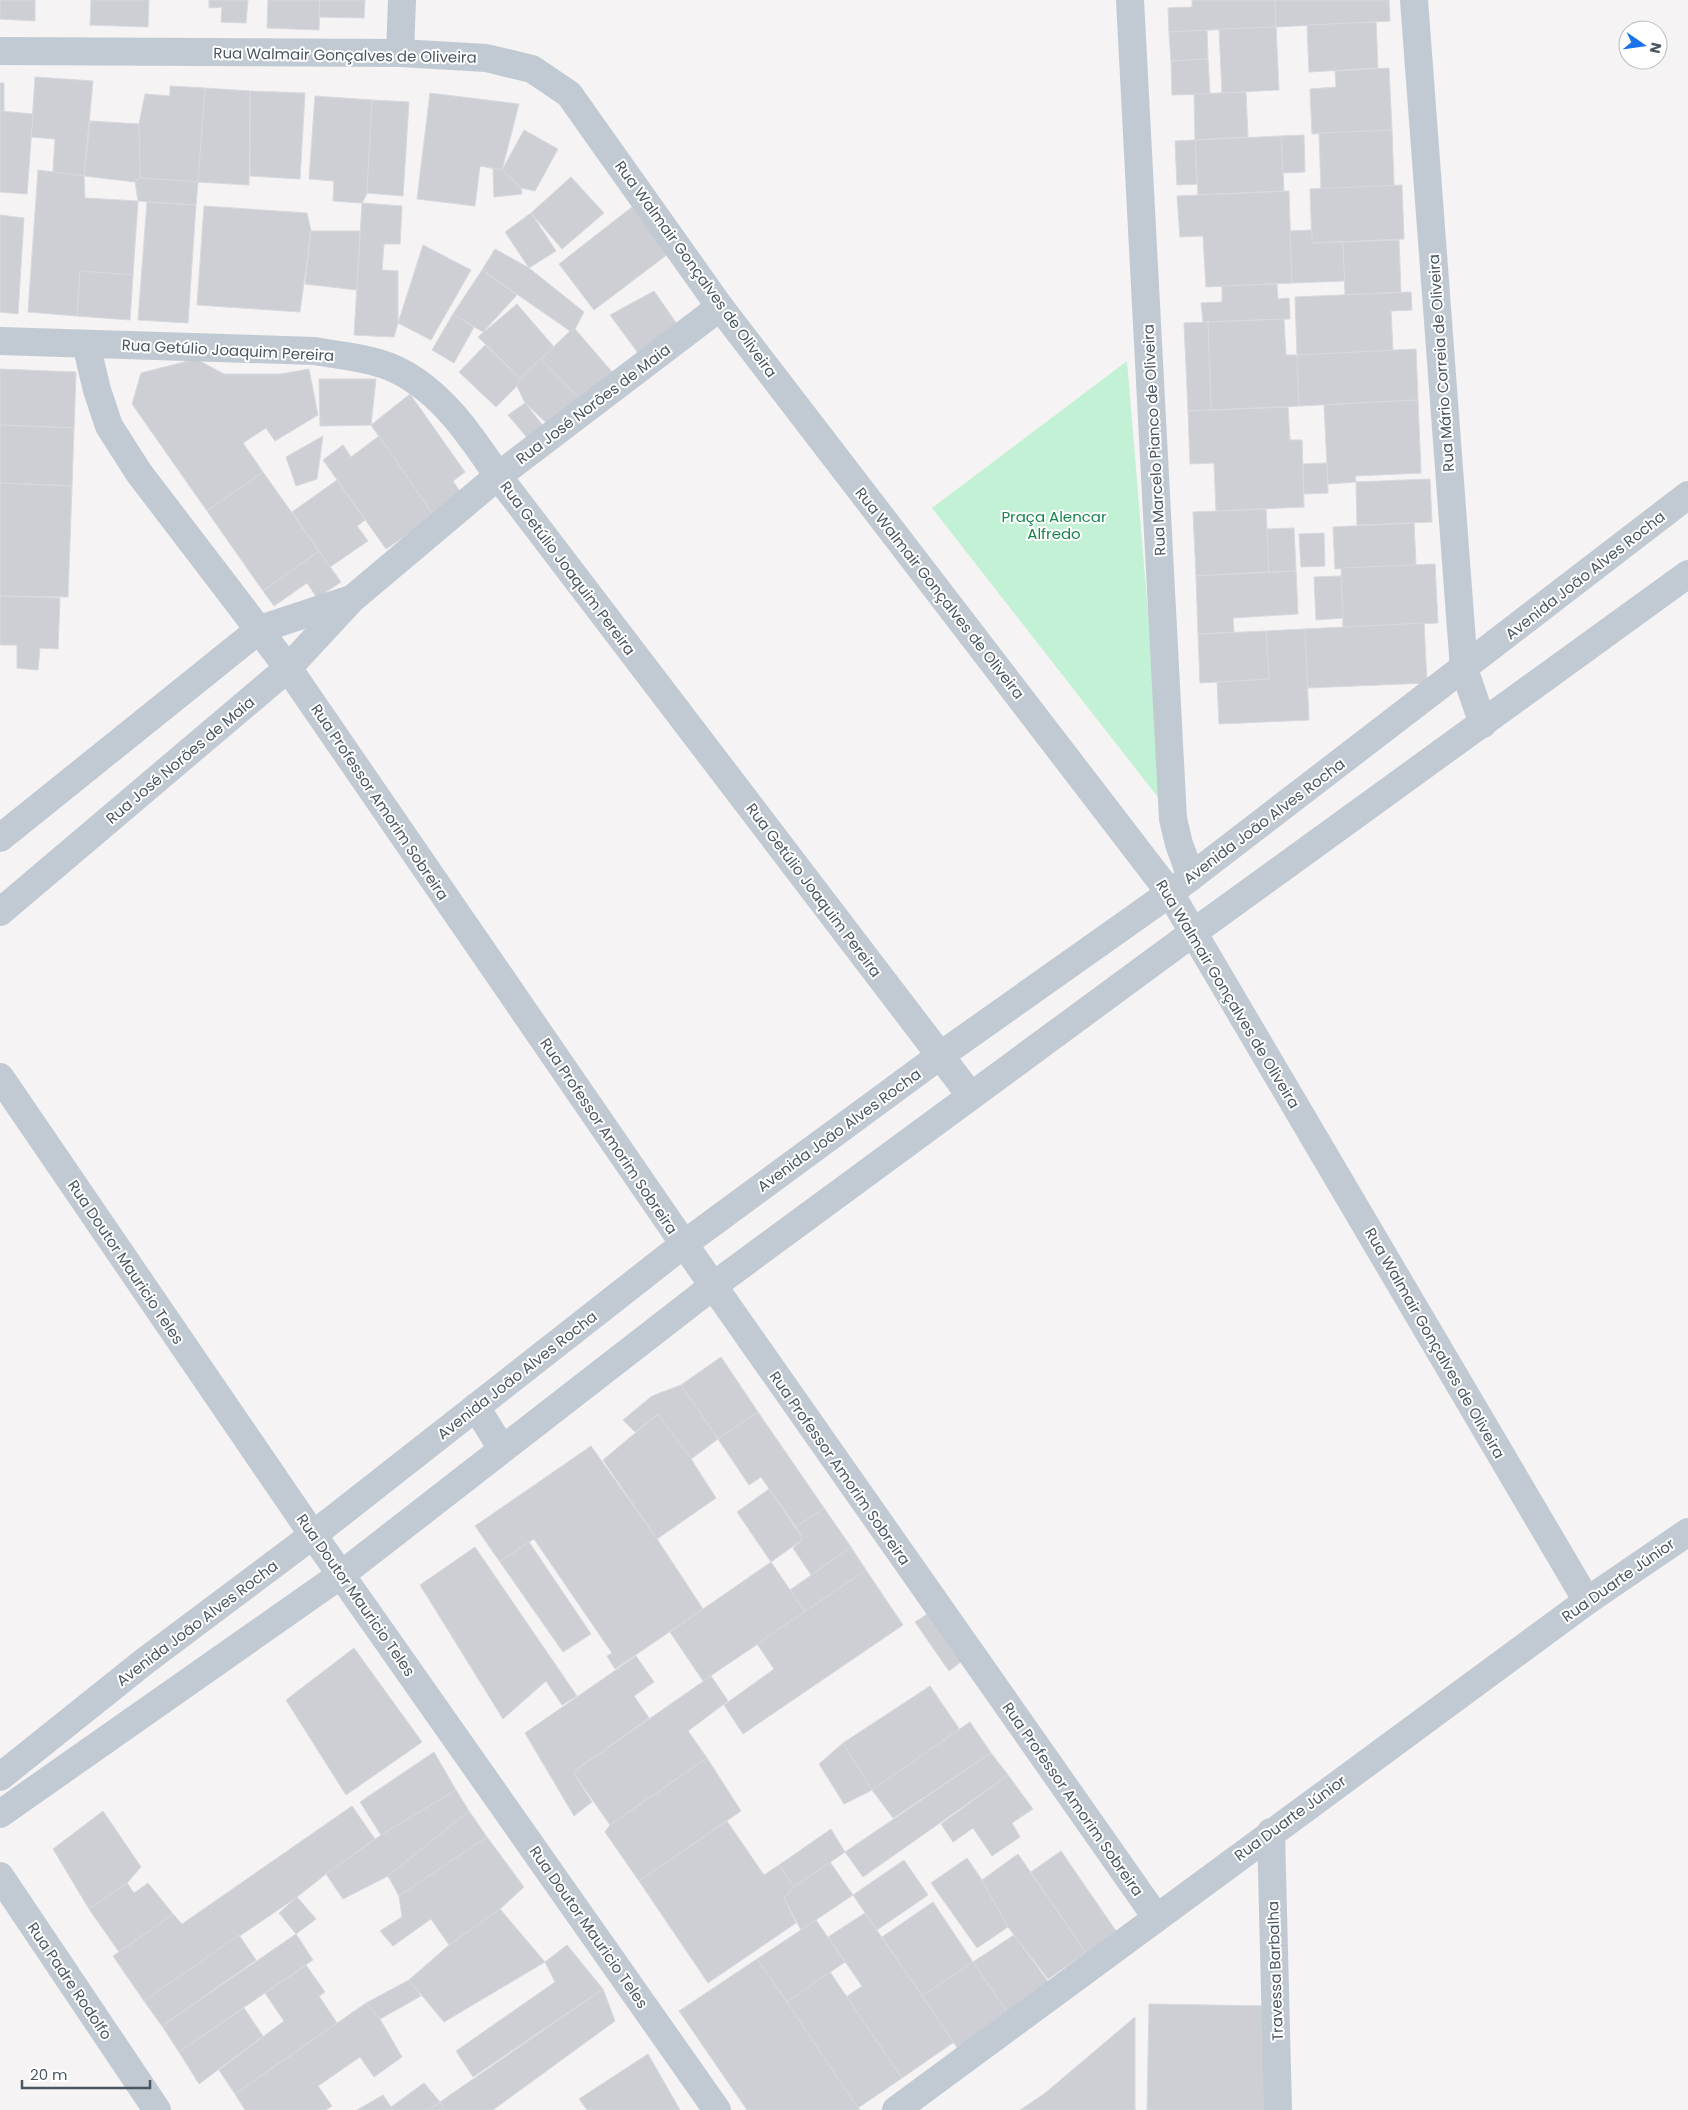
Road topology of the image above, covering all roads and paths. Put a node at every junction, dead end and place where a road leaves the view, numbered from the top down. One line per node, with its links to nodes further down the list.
1 (402, 0): 5 (street)
2 (1130, 0): 18 (street, Rua Marcelo Pianco de Oliveira)
3 (1414, 0): 15 (street, Rua Mário Correia de Oliveira)
4 (0, 51): 5 (street, Rua Walmair Gonçalves de Oliveira)
5 (400, 53): 6 (street, Rua Walmair Gonçalves de Oliveira)
6 (720, 307): 9 (street, Rua José Norões de Maia); 18 (street, Rua Walmair Gonçalves de Oliveira)
7 (0, 341): 8 (street, Rua Getúlio Joaquim Pereira)
8 (86, 344): 9 (street, Rua Getúlio Joaquim Pereira); 13 (street, Rua Professor Amorim Sobreira)
9 (498, 476): 12 (street, Rua José Norões de Maia); 21 (street, Rua Getúlio Joaquim Pereira)
10 (1688, 495): 15 (street, Avenida João Alves Rocha)
11 (1688, 574): 16 (street)
12 (352, 599): 13 (street, Rua José Norões de Maia); 14 (street, Rua José Norões de Maia)
13 (260, 629): 14 (street, Rua Professor Amorim Sobreira); 17 (street, Rua José Norões de Maia)
14 (288, 668): 19 (street, Rua José Norões de Maia); 24 (street, Rua Professor Amorim Sobreira)
15 (1464, 669): 16 (street, Rua Mário Correia de Oliveira); 18 (street, Avenida João Alves Rocha)
16 (1483, 724): 20 (street)
17 (0, 838)
18 (1181, 885): 20 (street, Rua Walmair Gonçalves de Oliveira); 21 (street, Avenida João Alves Rocha)
19 (0, 912)
20 (1194, 932): 23 (street); 31 (street, Rua Walmair Gonçalves de Oliveira)
21 (940, 1055): 23 (street, Rua Getúlio Joaquim Pereira); 24 (street, Avenida João Alves Rocha)
22 (0, 1077): 29 (street, Rua Doutor Mauricio Teles)
23 (971, 1096): 25 (street)
24 (684, 1244): 25 (street, Rua Professor Amorim Sobreira); 26 (street, Avenida João Alves Rocha)
25 (713, 1286): 27 (street); 38 (street, Rua Professor Amorim Sobreira)
26 (476, 1407): 27 (street); 29 (street, Avenida João Alves Rocha)
27 (502, 1450): 30 (street)
28 (1688, 1532): 31 (street, Rua Duarte Júnior)
29 (313, 1535): 30 (street, Rua Doutor Mauricio Teles); 32 (street, Avenida João Alves Rocha)
30 (342, 1574): 33 (street); 40 (street, Rua Doutor Mauricio Teles)
31 (1587, 1601): 36 (street, Rua Duarte Júnior)
32 (145, 1661): 33 (street); 34 (street, Avenida João Alves Rocha)
33 (164, 1700): 35 (street)
34 (0, 1777)
35 (0, 1814)
36 (1271, 1832): 38 (street, Rua Duarte Júnior); 42 (street, Travessa Barbalha)
37 (0, 1876): 39 (street, Rua Padre Rodolfo)
38 (1156, 1917): 41 (street, Rua Duarte Júnior)
39 (157, 2110)
40 (717, 2110)
41 (896, 2110)
42 (1278, 2110)

